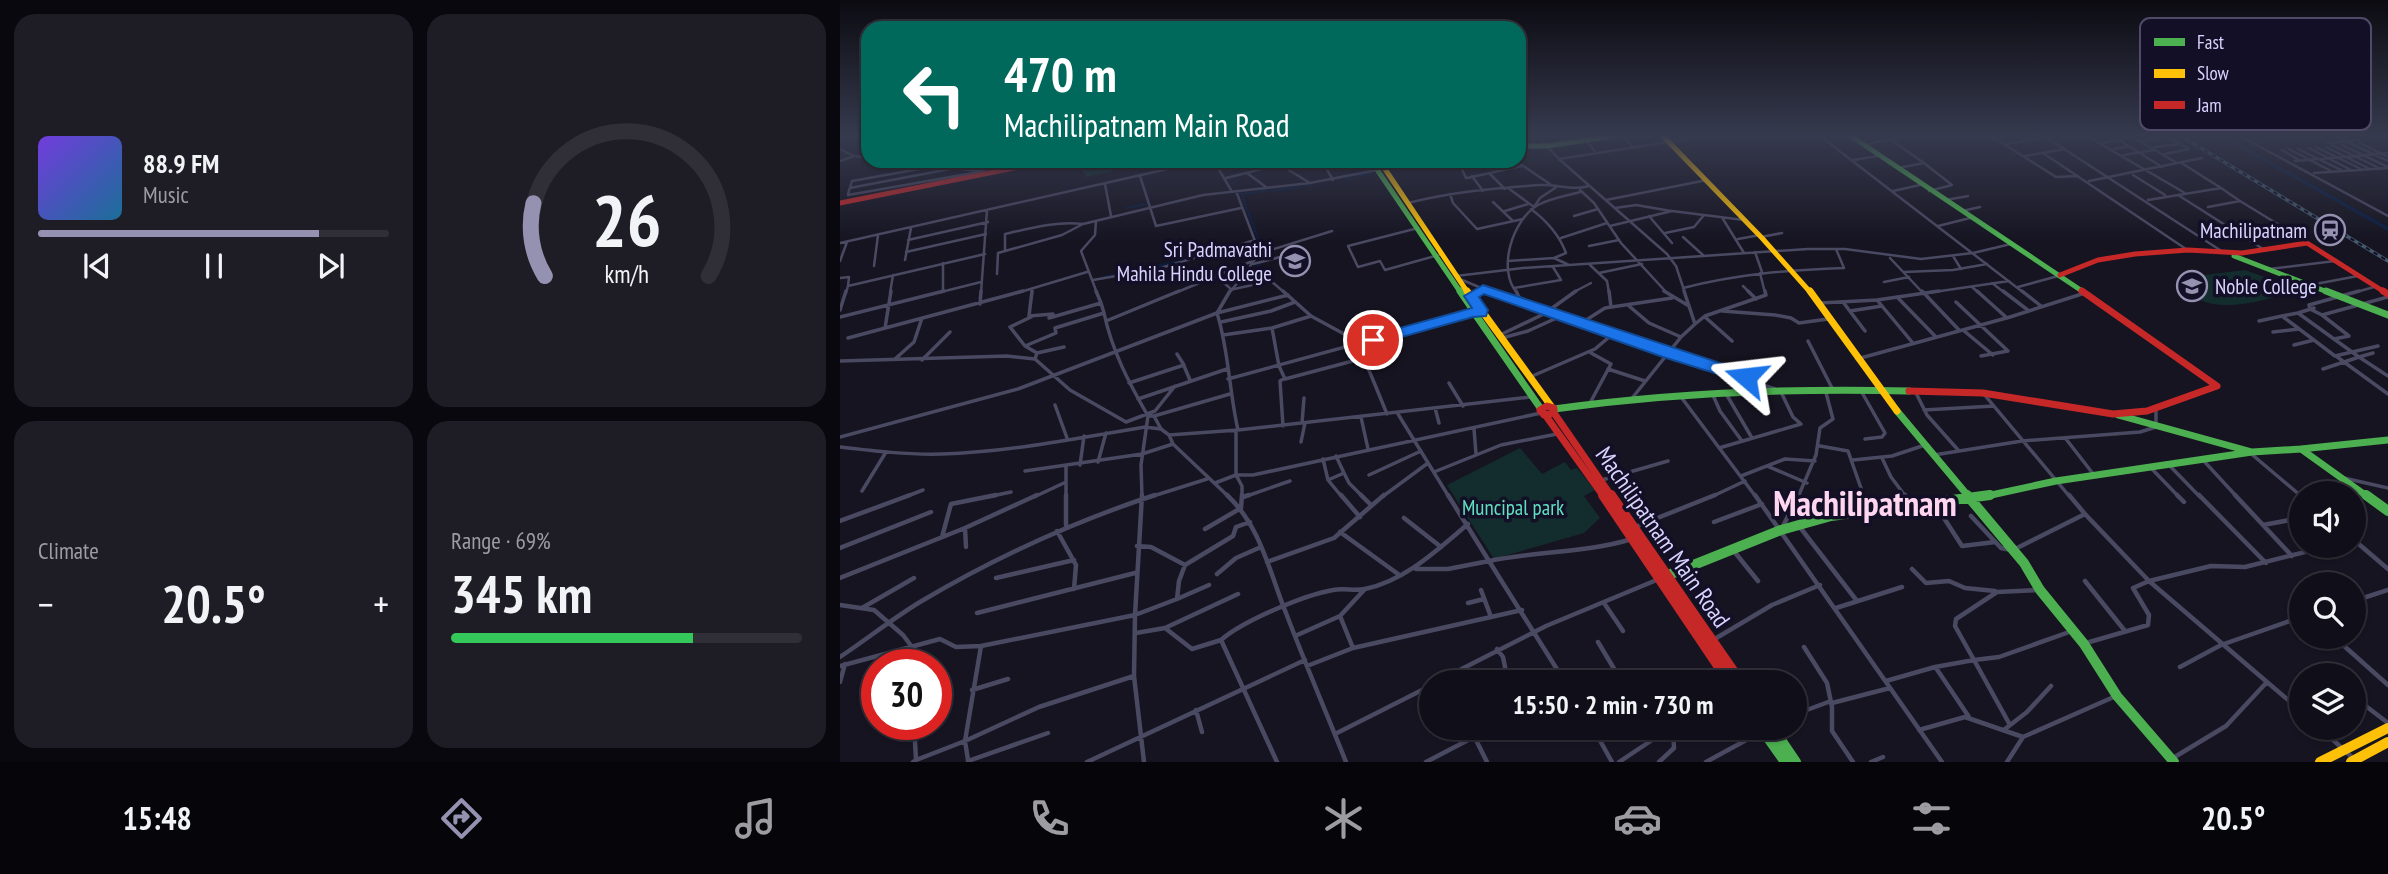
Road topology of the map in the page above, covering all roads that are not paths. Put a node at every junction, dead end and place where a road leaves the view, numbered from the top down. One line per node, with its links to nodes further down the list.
1 (902, 172): 48 (street)
2 (937, 172): 37 (street)
3 (979, 172): 4 (street); 44 (street)
4 (992, 172): 62 (street)
5 (1159, 172): 32 (street)
6 (1222, 172): 36 (street)
7 (1252, 172): 29 (street)
8 (1291, 172): 41 (street)
9 (1328, 172): 38 (street)
10 (1363, 172): 38 (street)
11 (1382, 172): 68 (street, Machilipatnam Main Road)
12 (1463, 172): 33 (street)
13 (1489, 172): 33 (street); 50 (street)
14 (1530, 172): 43 (street)
15 (1573, 172): 46 (street)
16 (1699, 172): 39 (street)
17 (1868, 172): 55 (street)
18 (1900, 172): 47 (street)
19 (1935, 172): 56 (street)
20 (2047, 172): 34 (street)
21 (2071, 172): 34 (street)
22 (2103, 172): 35 (street)
23 (2141, 172): 31 (street)
24 (2150, 172): 58 (street)
25 (2193, 172): 51 (street)
26 (2311, 172): 30 (street)
27 (2333, 172): 28 (street); 30 (street)
28 (2337, 172)
29 (1246, 173): 36 (street); 49 (street)
30 (2314, 173): 84 (street)
31 (2132, 174): 35 (street); 61 (street)
32 (1140, 176): 42 (street); 70 (street)
33 (1472, 176): 53 (street)
34 (2078, 176): 40 (street)
35 (2112, 177): 40 (street); 64 (street)
36 (1226, 178): 52 (street)
37 (895, 180): 44 (street); 48 (street)
38 (1333, 180): 41 (street)
39 (1707, 180): 63 (street); 91 (street)
40 (2087, 182): 120 (street)
41 (1310, 183): 49 (street)
42 (1105, 184): 77 (street); 81 (street)
43 (1550, 184): 45 (street); 50 (street)
44 (895, 186): 62 (street)
45 (1558, 186): 54 (street); 74 (street)
46 (1589, 186): 54 (street); 63 (street)
47 (1916, 186): 55 (street); 56 (street)
48 (849, 188): 62 (street)
49 (1268, 188): 52 (street)
50 (1507, 188): 53 (street); 69 (street)
51 (2221, 188): 58 (street); 66 (street)
52 (1233, 191): 70 (street); 73 (street)
53 (1483, 191): 57 (street)
54 (1580, 191): 74 (street); 76 (street)
55 (1893, 191): 95 (street)
56 (1929, 191): 65 (street)
57 (1450, 194): 68 (street); 89 (street)
58 (2186, 194): 59 (street)
59 (2178, 195): 61 (street); 121 (street)
60 (1968, 196): 65 (street)
61 (2167, 197): 64 (street)
62 (844, 200)
63 (1606, 200): 75 (street)
64 (2146, 200): 123 (street)
65 (1944, 201): 85 (street)
66 (2240, 201): 72 (street); 115 (street)
67 (1493, 202): 78 (street)
68 (1406, 204): 98 (street, Machilipatnam Main Road); 130 (street, Machilipatnam Main Road)
69 (1528, 204): 74 (street); 78 (street)
70 (1151, 207): 73 (street); 81 (street)
71 (1980, 207): 85 (street)
72 (2208, 207)
73 (1241, 208): 110 (street)
74 (1532, 208): 87 (street); 107 (street)
75 (1615, 208): 79 (street); 90 (street)
76 (1598, 209): 82 (street); 94 (street)
77 (987, 210): 92 (street); 97 (street)
78 (1505, 211): 89 (street)
79 (1672, 211): 80 (street); 83 (street)
80 (1704, 215): 86 (street); 100 (street)
81 (1111, 216): 88 (street)
82 (1574, 216)
83 (1649, 216): 90 (street); 100 (street)
84 (2388, 216)
85 (1965, 217): 95 (street); 116 (street)
86 (1722, 218): 91 (street); 108 (street)
87 (1523, 219): 89 (street); 140 (street)
88 (1098, 220): 93 (street); 153 (street)
89 (1512, 220)
90 (1629, 220): 94 (street); 137 (street)
91 (1744, 220): 105 (street)
92 (988, 222): 102 (street); 109 (street)
93 (1083, 224): 96 (street); 119 (street)
94 (1609, 224): 107 (street); 111 (street)
95 (1938, 226): 127 (street)
96 (1035, 227): 103 (street); 119 (street)
97 (911, 228): 104 (street); 109 (street)
98 (1418, 228): 130 (street, Machilipatnam Main Road); 130 (street)
99 (1332, 231): 129 (street)
100 (1665, 233): 114 (street)
101 (1782, 233): 105 (street)
102 (987, 234): 124 (street); 128 (street)
103 (1036, 234)
104 (878, 235): 112 (street); 146 (street)
105 (1760, 236): 108 (street); 122 (street)
106 (1683, 237): 132 (street)
107 (1561, 238): 135 (street)
108 (1737, 239): 126 (street)
109 (908, 240): 124 (street)
110 (1255, 240): 129 (street); 165 (street)
111 (1619, 240): 117 (street); 143 (street)
112 (847, 242): 113 (street); 139 (street)
113 (840, 243)
114 (1672, 243)
115 (2307, 243): 121 (street); 138 (street)
116 (2009, 245): 127 (street); 160 (street)
117 (1589, 246)
118 (1836, 249): 122 (street); 134 (street); 151 (street)
119 (1005, 250): 157 (street)
120 (2188, 250): 123 (street); 160 (street)
121 (2265, 250): 123 (street)
122 (1773, 251): 125 (street); 151 (street)
123 (2223, 251): 152 (street)
124 (906, 252): 136 (street)
125 (1755, 252): 126 (street); 154 (street)
126 (1744, 253): 132 (street)
127 (1973, 253): 133 (street); 144 (street)
128 (985, 254): 142 (street); 167 (street)
129 (1256, 255): 141 (street)
130 (1439, 255): 162 (street, Machilipatnam Main Road)
131 (1288, 256): 141 (street)
132 (1704, 256): 137 (street)
133 (1953, 256): 134 (street); 149 (street)
134 (1889, 257): 155 (street)
135 (1553, 258): 140 (street); 147 (street)
136 (905, 260)
137 (1673, 260): 143 (street); 178 (street)
138 (2337, 260): 152 (street); 161 (street)
139 (840, 261)
140 (1508, 261): 150 (street)
141 (1254, 262): 159 (street); 181 (street)
142 (943, 263): 158 (street); 182 (street)
143 (1642, 263): 145 (street); 156 (street); 190 (street)
144 (1987, 264): 149 (street); 166 (street)
145 (1590, 265): 147 (street); 156 (street)
146 (874, 266)
147 (1571, 266): 148 (street)
148 (1553, 267): 150 (street); 177 (street)
149 (1961, 269): 155 (street)
150 (1508, 270): 162 (street); 177 (street)
151 (1789, 270): 154 (street); 198 (street)
152 (2268, 270): 171 (street)
153 (1087, 272): 165 (street); 179 (street)
154 (1761, 272): 178 (street); 191 (street)
155 (1904, 272): 163 (street)
156 (1600, 273): 205 (street)
157 (997, 274)
158 (893, 275): 172 (street); 200 (street)
159 (1215, 275): 181 (street); 230 (street)
160 (2060, 275): 176 (street); 184 (street)
161 (2360, 275): 171 (street); 175 (street)
162 (1454, 276): 180 (street); 186 (street, Machilipatnam Main Road); 209 (street, Machilipatnam Main Road)
163 (1909, 277): 168 (street); 183 (street)
164 (840, 278): 172 (street)
165 (1093, 280): 196 (street)
166 (2009, 281): 170 (street); 176 (street)
167 (981, 282): 182 (street); 199 (street)
168 (1884, 282)
169 (1591, 283): 213 (street)
170 (1992, 283): 174 (street); 212 (street)
171 (2308, 285): 189 (street)
172 (848, 286): 208 (street)
173 (1743, 286): 191 (street)
174 (1971, 286): 183 (street); 228 (street)
175 (2376, 286): 187 (street); 189 (street)
176 (2017, 287): 203 (street)
177 (1514, 288): 197 (street)
178 (1683, 288): 206 (street)
179 (1032, 289): 199 (street); 224 (street)
180 (1483, 289): 186 (street); 197 (street)
181 (1233, 290): 185 (street); 215 (street)
182 (943, 291): 200 (street)
183 (1925, 293): 188 (street); 239 (street)
184 (2085, 293): 203 (street); 312 (street)
185 (1288, 295): 194 (street); 215 (street)
186 (1471, 296): 209 (street, Machilipatnam Main Road)
187 (2388, 296): 204 (street)
188 (1896, 297): 192 (street); 246 (street)
189 (2337, 297): 204 (street); 207 (street)
190 (1674, 298): 201 (street); 206 (street)
191 (1756, 299): 210 (street)
192 (1877, 300): 193 (street); 202 (street)
193 (1843, 301): 198 (street); 211 (street)
194 (1295, 302): 225 (street); 232 (street)
195 (1956, 302): 235 (street)
196 (1101, 303): 214 (street); 227 (street)
197 (1522, 303): 213 (street)
198 (1820, 303): 229 (street)
199 (980, 304): 226 (street)
200 (889, 305): 223 (street); 236 (street)
201 (1629, 305): 205 (street); 247 (street)
202 (1882, 306): 211 (street); 253 (street)
203 (2041, 306): 212 (street)
204 (2362, 306): 218 (street); 219 (street)
205 (1611, 307): 233 (street)
206 (1689, 307): 234 (street)
207 (2312, 309): 216 (street); 218 (street)
208 (840, 310)
209 (1476, 311): 245 (street, Machilipatnam Main Road); 254 (street); 302 (street, Machilipatnam Main Road)
210 (1722, 311): 221 (street); 229 (street)
211 (1850, 311): 240 (street)
212 (2029, 311): 228 (street)
213 (1548, 312): 220 (street); 245 (street)
214 (1104, 313): 230 (street); 256 (street)
215 (1217, 313): 232 (street); 262 (street)
216 (2298, 313): 222 (street); 250 (street)
217 (1053, 314): 224 (street)
218 (2322, 315): 250 (street)
219 (2388, 315)
220 (1561, 316): 233 (street); 245 (street)
221 (1705, 316): 234 (street); 251 (street)
222 (2282, 316): 231 (street); 238 (street)
223 (840, 317)
224 (1031, 317): 256 (street)
225 (1311, 317): 237 (street); 254 (street)
226 (922, 318): 236 (street); 273 (street)
227 (1049, 318)
228 (2007, 318): 235 (street)
229 (1830, 319): 272 (street)
230 (1105, 321): 262 (street)
231 (2259, 321)
232 (1221, 322): 244 (street)
233 (1583, 323): 243 (street)
234 (1695, 324): 247 (street)
235 (1979, 326): 239 (street); 266 (street)
236 (885, 328): 248 (street)
237 (1272, 328): 244 (street); 278 (street)
238 (2299, 329): 242 (street); 249 (street)
239 (1961, 330): 246 (street); 266 (street)
240 (1865, 331)
241 (950, 332): 274 (street)
242 (2273, 332)
243 (1614, 333): 259 (street); 263 (street)
244 (1223, 335): 279 (street)
245 (1501, 336): 284 (street, Machilipatnam Main Road)
246 (1935, 336): 253 (street)
247 (1681, 337): 263 (street)
248 (848, 338)
249 (2314, 340): 255 (street); 268 (street)
250 (2334, 340): 260 (street)
251 (1732, 341)
252 (1808, 341): 292 (street)
253 (1912, 342): 272 (street)
254 (1359, 344): 270 (street); 278 (street)
255 (2294, 345)
256 (1025, 346): 261 (street)
257 (2378, 346): 260 (street)
258 (1064, 347): 261 (street)
259 (1589, 352): 280 (street); 284 (street)
260 (2352, 352): 268 (street); 269 (street)
261 (1037, 353): 271 (street)
262 (1116, 353): 282 (street); 289 (street)
263 (1668, 353): 288 (street); 293 (street)
264 (2373, 353): 269 (street)
265 (1177, 354): 277 (street)
266 (1993, 355): 267 (street)
267 (1981, 356)
268 (2335, 356): 276 (street)
269 (2359, 357): 276 (street); 283 (street)
270 (1364, 358): 285 (street); 316 (street)
271 (1035, 359): 274 (street); 282 (street)
272 (1857, 359): 295 (street)
273 (893, 360): 274 (street); 275 (street)
274 (922, 360)
275 (840, 362)
276 (2344, 362): 281 (street); 301 (street)
277 (1184, 365): 287 (street); 289 (street)
278 (1279, 366): 285 (street); 286 (street)
279 (1227, 369): 286 (street); 287 (street)
280 (1608, 369): 288 (street); 307 (street)
281 (2323, 369)
282 (1056, 376): 318 (street); 332 (street)
283 (2388, 376)
284 (1530, 377): 314 (street, Machilipatnam Main Road)
285 (1285, 378): 322 (street)
286 (1228, 379): 300 (street)
287 (1191, 380): 291 (street)
288 (1645, 381): 305 (street)
289 (1129, 383): 306 (street)
290 (1449, 383): 309 (street)
291 (1175, 386): 306 (street); 318 (street)
292 (1828, 388): 293 (street); 294 (street); 344 (street)
293 (1777, 389): 297 (street); 334 (street)
294 (1860, 389): 295 (street); 335 (street)
295 (1878, 389): 296 (street); 343 (street)
296 (1914, 391): 299 (street); 313 (street)
297 (1724, 392): 298 (street); 334 (street)
298 (1712, 393): 303 (street); 341 (street)
299 (1983, 393): 310 (street); 317 (street)
300 (1230, 394): 318 (street); 327 (street)
301 (2388, 394)
302 (1534, 397): 309 (street); 314 (street, Machilipatnam Main Road)
303 (1680, 397): 305 (street); 346 (street)
304 (1304, 398): 320 (street)
305 (1632, 398): 307 (street)
306 (1138, 400): 318 (street)
307 (1590, 403): 314 (street)
308 (1055, 405): 333 (street)
309 (1462, 406): 311 (street)
310 (1994, 406): 313 (street); 338 (street)
311 (1435, 408): 315 (street); 321 (street)
312 (2156, 408): 317 (street); 324 (street)
313 (1924, 410): 350 (street)
314 (1548, 411): 326 (street); 329 (street, Machilipatnam Main Road); 380 (street, Machilipatnam Main Road)
315 (1397, 412): 316 (street); 340 (street)
316 (1387, 414): 319 (street)
317 (2113, 414): 324 (street)
318 (1151, 416): 323 (street); 325 (street)
319 (1361, 417): 320 (street); 347 (street)
320 (1303, 423): 322 (street); 339 (street)
321 (1439, 423)
322 (1283, 425): 327 (street)
323 (1145, 427): 325 (street); 328 (street); 353 (street)
324 (2156, 427): 336 (street); 352 (street)
325 (1161, 429): 330 (street)
326 (1474, 429): 340 (street); 354 (street)
327 (1237, 430): 330 (street); 373 (street)
328 (1106, 433): 331 (street); 361 (street)
329 (1559, 434): 354 (street); 422 (street, Machilipatnam Main Road)
330 (1169, 435): 342 (street)
331 (1084, 436): 333 (street); 366 (street)
332 (840, 437)
333 (1067, 438): 351 (street)
334 (1752, 438): 341 (street)
335 (1865, 439)
336 (2066, 439): 338 (street); 375 (street)
337 (2388, 440): 348 (street)
338 (2022, 441): 350 (street); 382 (street)
339 (1301, 442)
340 (1413, 442): 347 (street); 349 (street)
341 (1742, 442): 346 (street)
342 (1173, 444): 353 (street); 377 (street)
343 (1925, 445): 355 (street); 357 (street)
344 (1820, 446): 360 (street); 363 (street)
345 (840, 447): 351 (street)
346 (1720, 448): 378 (street)
347 (1368, 449): 356 (street)
348 (2301, 449): 352 (street); 376 (street)
349 (1421, 451): 364 (street); 374 (street)
350 (1959, 451): 355 (street)
351 (886, 452): 388 (street)
352 (2250, 452): 358 (street); 386 (street)
353 (1143, 454): 361 (street); 393 (street)
354 (1476, 454): 371 (street)
355 (1934, 455): 394 (street)
356 (1336, 457): 359 (street); 372 (street)
357 (1882, 457): 360 (street); 398 (street)
358 (2201, 458): 365 (street); 413 (street)
359 (1323, 459): 373 (street); 379 (street)
360 (1853, 460): 390 (street)
361 (1098, 461): 366 (street)
362 (1668, 461): 380 (street)
363 (1815, 461): 367 (street); 385 (street)
364 (1428, 463): 371 (street); 397 (street)
365 (2168, 464): 368 (street); 437 (street)
366 (1080, 465): 369 (street)
367 (1767, 466): 378 (street); 385 (street)
368 (2149, 466): 375 (street); 395 (street)
369 (1066, 467): 370 (street); 383 (street)
370 (1025, 471)
371 (1434, 472): 411 (street)
372 (1343, 473): 379 (street); 397 (street)
373 (1236, 475): 384 (street); 392 (street)
374 (1369, 475)
375 (2094, 475): 382 (street)
376 (2336, 476): 387 (street); 400 (street)
377 (1207, 479): 384 (street); 393 (street)
378 (1743, 479): 396 (street); 415 (street)
379 (1328, 480): 404 (street)
380 (1602, 480): 415 (street, Machilipatnam Main Road)
381 (1290, 481): 392 (street)
382 (2056, 481): 394 (street); 402 (street)
383 (1066, 482): 414 (street); 416 (street)
384 (1213, 483): 399 (street)
385 (1807, 483): 418 (street)
386 (2289, 486)
387 (2388, 488)
388 (862, 491)
389 (923, 491): 407 (street)
390 (1862, 491)
391 (1011, 492): 421 (street)
392 (1242, 497): 399 (street)
393 (1142, 498): 414 (street); 424 (street)
394 (1971, 499): 398 (street); 430 (street)
395 (2184, 502)
396 (1762, 504): 410 (street); 418 (street)
397 (1371, 505): 404 (street)
398 (1913, 506): 412 (street)
399 (1241, 508): 409 (street); 417 (street)
400 (2388, 511)
401 (932, 512): 428 (street)
402 (2085, 514): 430 (street); 451 (street)
403 (1942, 515): 423 (street)
404 (1360, 516): 420 (street)
405 (1971, 516): 423 (street)
406 (1404, 518): 427 (street)
407 (840, 521)
408 (2289, 521): 413 (street)
409 (1250, 522): 426 (street); 438 (street)
410 (1714, 522)
411 (1468, 524): 427 (street); 435 (street)
412 (1798, 525): 418 (street); 465 (street)
413 (2263, 525): 432 (street)
414 (1066, 526): 419 (street)
415 (1635, 527): 445 (street, Machilipatnam Main Road)
416 (965, 528): 421 (street); 425 (street)
417 (1205, 529)
418 (1781, 530): 429 (street); 453 (street)
419 (1057, 531): 434 (street); 478 (street)
420 (1340, 532): 436 (street); 443 (street)
421 (942, 537): 446 (street)
422 (1633, 539): 435 (street); 445 (street, Machilipatnam Main Road)
423 (1995, 542): 430 (street)
424 (1137, 546): 438 (street); 442 (street)
425 (965, 547)
426 (1261, 547): 436 (street); 444 (street)
427 (1441, 547): 439 (street)
428 (840, 548)
429 (1732, 550): 445 (street); 450 (street)
430 (2011, 550): 458 (street)
431 (2366, 550): 441 (street)
432 (2289, 553)
433 (2289, 557): 437 (street)
434 (1074, 560): 448 (street); 455 (street)
435 (1489, 561): 439 (street); 472 (street)
436 (1268, 562): 471 (street)
437 (2266, 563): 451 (street)
438 (1185, 565): 463 (street)
439 (1414, 569): 443 (street)
440 (1912, 569): 460 (street)
441 (2388, 569)
442 (1136, 573): 455 (street); 474 (street)
443 (1398, 574): 456 (street)
444 (1217, 575)
445 (1662, 577): 467 (street); 487 (street, Machilipatnam Main Road); 507 (street, Machilipatnam Main Road)
446 (840, 578)
447 (914, 578): 470 (street)
448 (996, 578)
449 (2085, 580): 482 (street)
450 (1758, 581)
451 (2149, 581): 482 (street); 490 (street)
452 (1209, 585): 463 (street)
453 (1820, 585): 469 (street); 487 (street)
454 (1902, 587): 465 (street)
455 (1074, 589): 473 (street)
456 (1365, 589): 471 (street); 475 (street)
457 (1481, 590): 464 (street)
458 (2040, 590): 460 (street); 481 (street)
459 (2388, 590): 462 (street)
460 (1997, 592): 498 (street)
461 (1238, 594): 479 (street)
462 (2366, 597)
463 (1177, 599): 474 (street)
464 (1484, 599): 466 (street); 476 (street)
465 (1857, 601): 469 (street)
466 (1468, 603)
467 (1604, 603): 480 (street); 483 (street)
468 (840, 605): 470 (street)
469 (1836, 608): 511 (street)
470 (861, 609): 478 (street)
471 (1284, 609): 485 (street); 486 (street)
472 (1522, 610): 476 (street); 483 (street)
473 (978, 613)
474 (1135, 615): 484 (street); 491 (street)
475 (1340, 615): 485 (street); 494 (street)
476 (1491, 617): 494 (street)
477 (2289, 621): 490 (street)
478 (890, 624): 492 (street); 497 (street)
479 (1165, 628): 484 (street); 486 (street)
480 (1623, 631)
481 (2072, 631): 489 (street); 498 (street)
482 (2125, 631): 489 (street)
483 (1533, 632): 495 (street); 506 (street)
484 (1136, 633): 509 (street)
485 (1295, 636): 499 (street)
486 (1221, 640): 518 (street)
487 (1711, 641): 508 (street, Machilipatnam Main Road)
488 (1598, 642): 503 (street)
489 (2084, 644): 520 (street)
490 (2221, 645): 502 (street); 513 (street)
491 (981, 646): 492 (street); 517 (street)
492 (912, 647): 500 (street)
493 (1804, 647): 522 (street)
494 (1353, 648): 499 (street)
495 (1497, 649): 504 (street); 505 (street)
496 (2348, 649): 514 (street)
497 (840, 657)
498 (1974, 660): 501 (street); 527 (street)
499 (1306, 663): 518 (street); 533 (street)
500 (843, 665): 512 (street)
501 (1935, 667): 511 (street); 526 (street)
502 (2180, 667)
503 (1614, 669)
504 (1462, 670)
505 (1506, 670)
506 (1557, 670)
507 (1721, 670)
508 (1732, 670)
509 (1134, 676): 534 (street); 546 (street)
510 (1008, 679): 517 (street)
511 (1886, 681): 516 (street)
512 (840, 682)
513 (2267, 682): 521 (street); 553 (street)
514 (2388, 685)
515 (2052, 686): 527 (street)
516 (1890, 688): 522 (street); 530 (street)
517 (972, 690): 546 (street)
518 (1245, 691): 524 (street); 557 (street)
519 (1419, 692): 533 (street)
520 (2117, 696): 535 (street); 553 (street)
521 (2289, 699)
522 (1831, 702): 525 (street); 567 (street)
523 (2366, 707): 528 (street)
524 (1196, 710): 531 (street); 534 (street)
525 (1807, 710)
526 (1970, 718): 529 (street); 530 (street)
527 (2010, 724): 529 (street)
528 (2388, 726): 548 (street)
529 (2005, 729): 535 (street)
530 (1919, 730): 569 (street)
531 (1202, 732)
532 (1048, 733): 552 (street)
533 (1335, 734): 558 (street)
534 (1140, 736): 550 (street); 556 (street)
535 (2023, 737): 570 (street)
536 (914, 740): 551 (street)
537 (1468, 740): 559 (street)
538 (1476, 740): 560 (street)
539 (1600, 740): 561 (street)
540 (1653, 740): 562 (street)
541 (1673, 740): 563 (street)
542 (1743, 740): 564 (street)
543 (1770, 740): 565 (street)
544 (1781, 740): 566 (street)
545 (2334, 740): 548 (street)
546 (965, 741): 551 (street); 552 (street)
547 (2388, 742): 554 (street)
548 (2345, 750): 554 (street); 571 (street)
549 (1883, 757): 568 (street)
550 (1100, 760): 555 (street)
551 (914, 761)
552 (968, 761)
553 (2173, 761)
554 (2355, 761)
555 (1087, 762)
556 (1144, 762)
557 (1277, 762)
558 (1346, 762)
559 (1426, 762)
560 (1487, 762)
561 (1612, 762)
562 (1619, 762)
563 (1659, 762)
564 (1706, 762)
565 (1785, 762)
566 (1796, 762)
567 (1853, 762)
568 (1871, 762)
569 (1942, 762)
570 (2007, 762)
571 (2320, 762)

